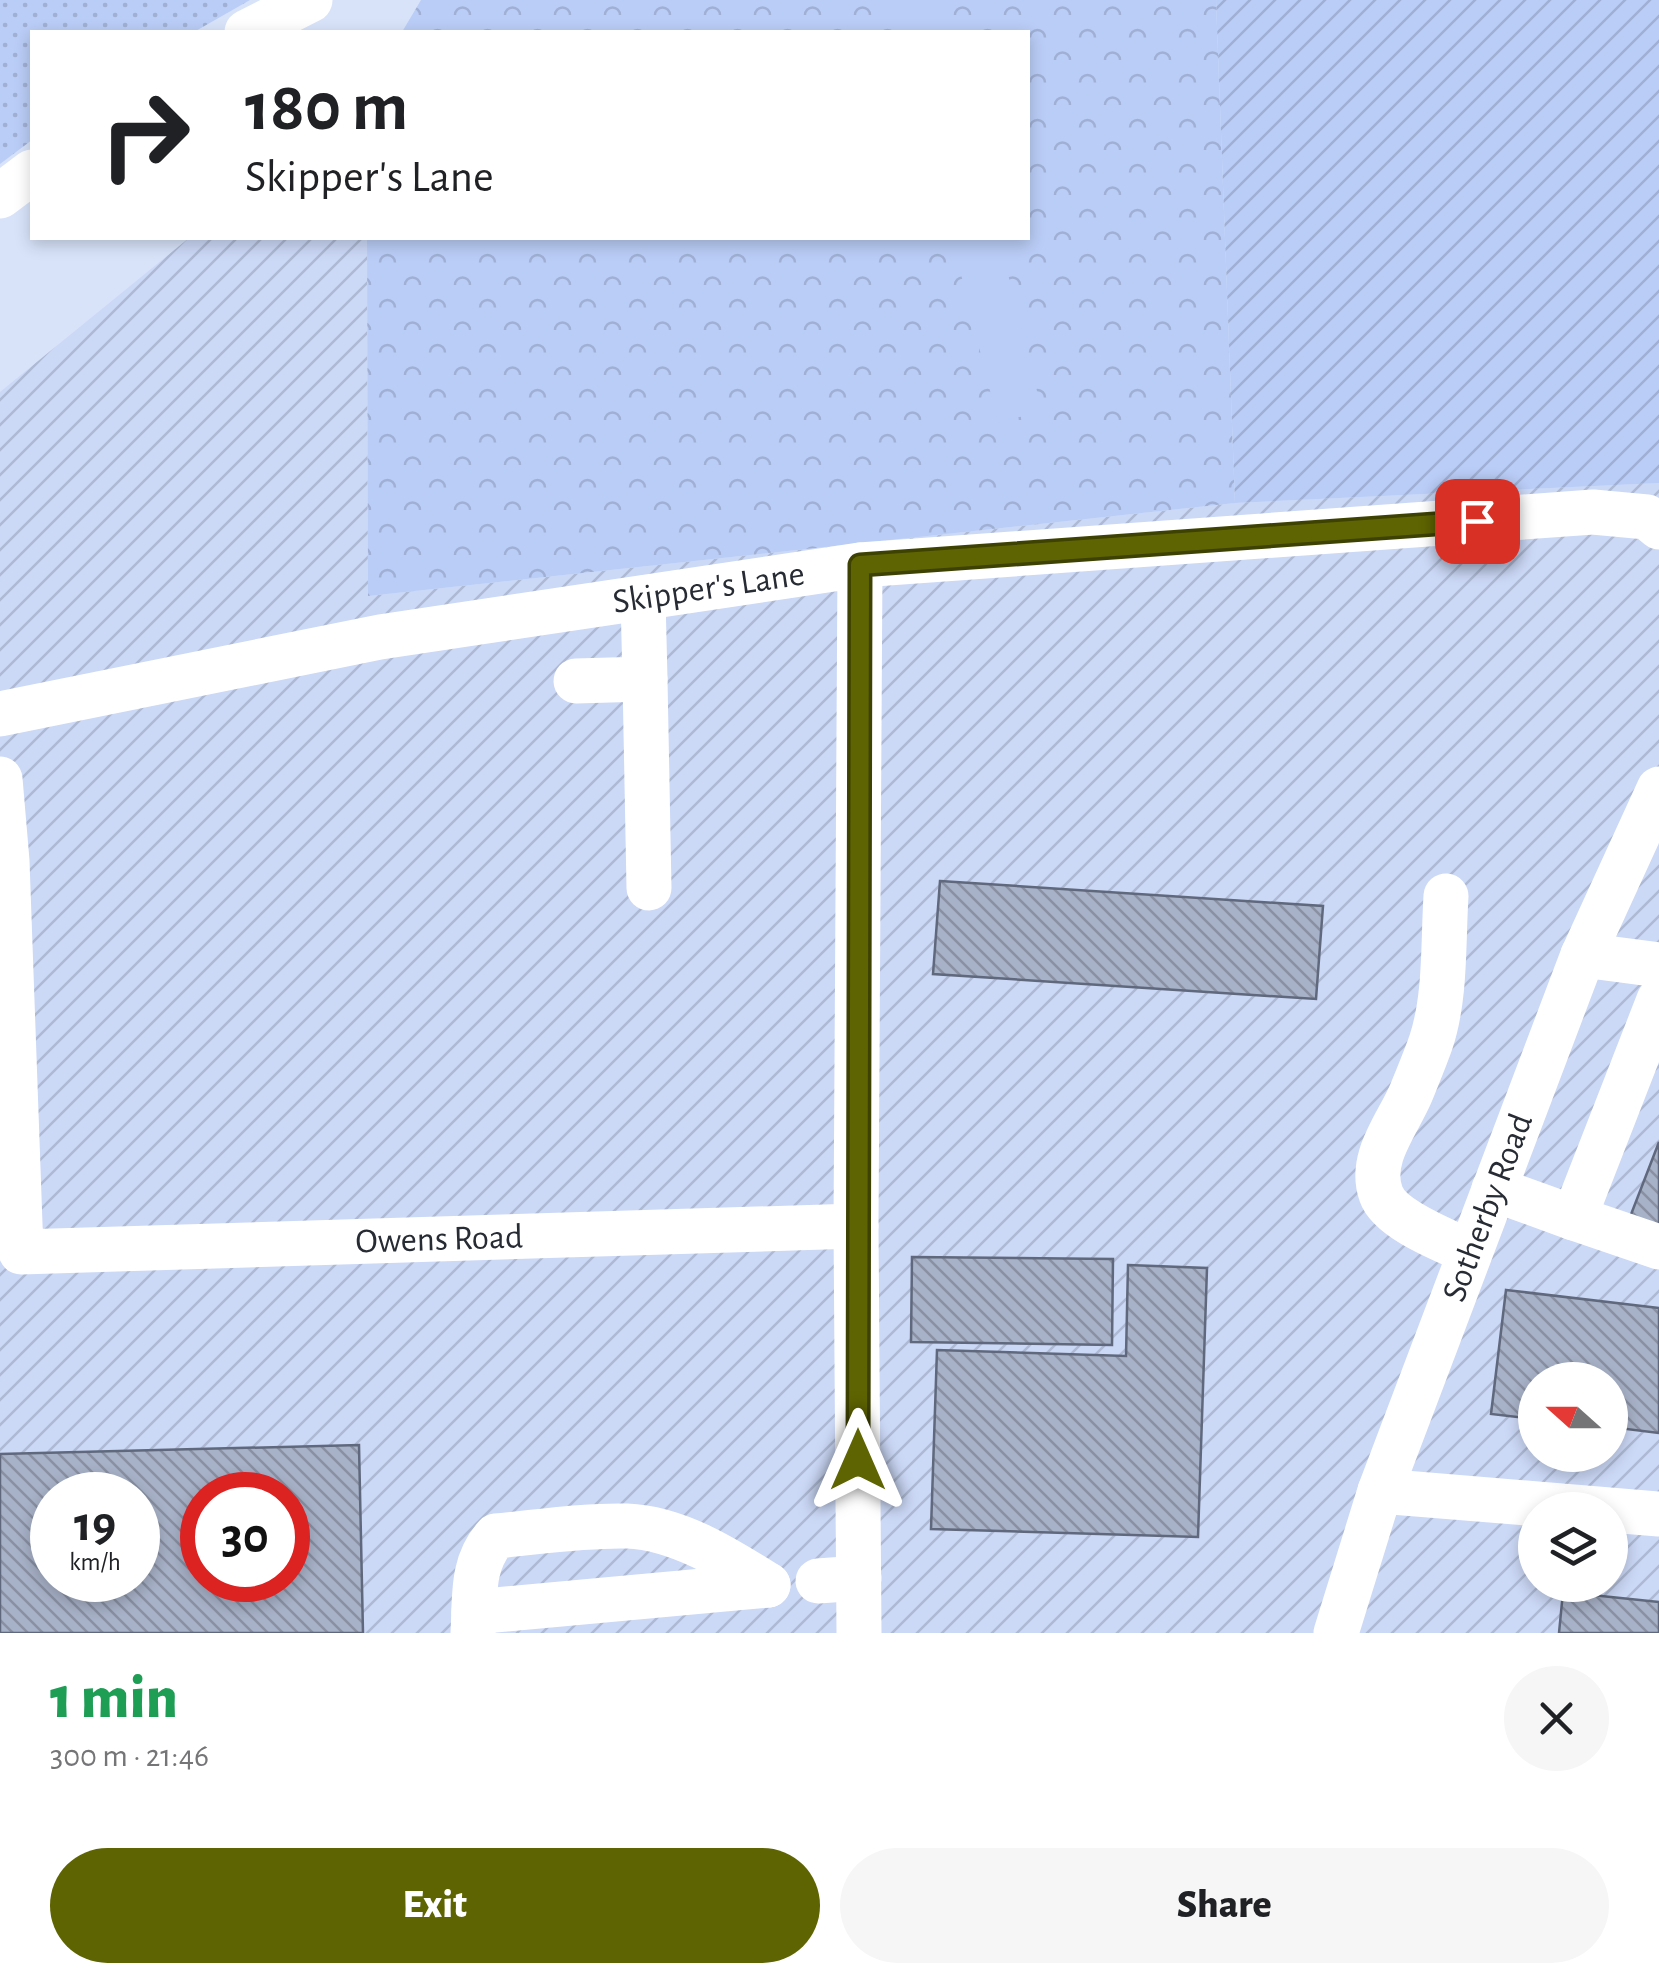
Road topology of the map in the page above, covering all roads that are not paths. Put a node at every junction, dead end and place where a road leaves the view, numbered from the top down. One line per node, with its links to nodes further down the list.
1 (310, 0): 2 (street)
2 (252, 30)
3 (30, 174): 4 (street)
4 (0, 196)
5 (1659, 527): 6 (street, Skipper's Lane)
6 (860, 565): 7 (street, Skipper's Lane); 20 (street)
7 (642, 598): 8 (street); 10 (street, Skipper's Lane)
8 (645, 679): 9 (street); 13 (street)
9 (576, 681)
10 (0, 714)
11 (0, 779): 20 (street, Owens Road)
12 (1659, 789): 15 (street, Sotherby Road)
13 (650, 888)
14 (1446, 896): 22 (street)
15 (1583, 955): 16 (street); 18 (street, Sotherby Road)
16 (1659, 965)
17 (1659, 1000): 19 (street)
18 (1494, 1189): 19 (street); 22 (street, Sotherby Road)
19 (1574, 1218): 21 (street)
20 (856, 1226): 26 (street)
21 (1659, 1248)
22 (1470, 1252): 23 (street, Sotherby Road)
23 (1380, 1491): 24 (street); 27 (street, Sotherby Road)
24 (1659, 1514)
25 (474, 1623): 25 (street)
26 (860, 1633)
27 (1336, 1633)

